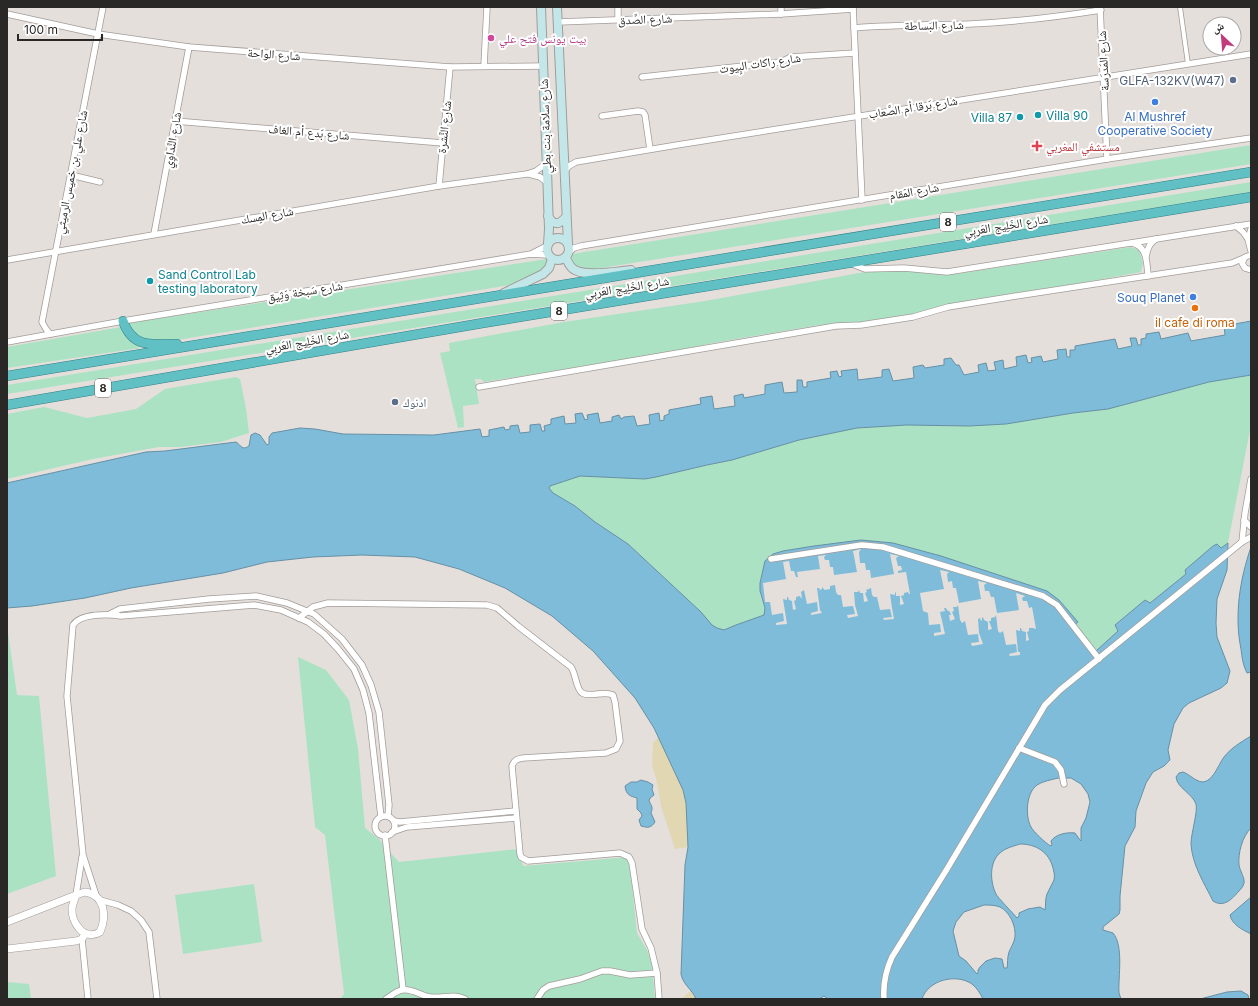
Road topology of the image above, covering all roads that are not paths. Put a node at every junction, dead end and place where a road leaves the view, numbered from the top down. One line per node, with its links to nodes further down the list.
1 (103, 7): 16 (street, شارع علي بن خميس الرميثي)
2 (487, 7): 21 (street)
3 (541, 7): 22 (main road, شارع سلامة بنت بطي)
4 (557, 7): 14 (main road, شارع سلامة بنت بطي)
5 (618, 7): 12 (street)
6 (780, 7): 11 (street)
7 (1180, 7): 20 (street)
8 (853, 8): 11 (street, شارع الصِّدق); 15 (street)
9 (1100, 9): 13 (street, شارع المَدرَسة); 25 (street, شارع المَدرَسة)
10 (7, 14): 16 (street, شارع الواحة)
11 (781, 14): 12 (street, شارع الصِّدق)
12 (618, 20): 14 (street, شارع الصِّدق)
13 (1015, 21): 15 (street, شارع البَساطة)
14 (558, 22): 32 (main road, شارع سلامة بنت بطي)
15 (854, 28): 18 (street)
16 (98, 34): 17 (street, شارع الواحة); 38 (street, شارع علي بن خميس الرميثي)
17 (189, 47): 23 (street, شارع الواحة); 28 (street, شارع النَّداوِي)
18 (854, 53): 24 (street, شارع راكات البِيوت); 27 (street)
19 (1251, 54): 20 (street, شارع بَرقا أم الصَّعاب)
20 (1188, 64): 25 (street, شارع بَرقا أم الصَّعاب)
21 (484, 66): 22 (street, شارع الواحة); 23 (street, شارع الواحة)
22 (543, 66): 35 (main road, شارع سلامة بنت بطي)
23 (450, 67): 30 (street, شارع النَّشرة)
24 (642, 77)
25 (1104, 77): 27 (street, شارع بَرقا أم الصَّعاب); 33 (street, شارع المَدرَسة)
26 (602, 116): 31 (street)
27 (858, 116): 31 (street, شارع بَرقا أم الصَّعاب); 44 (street)
28 (175, 121): 30 (street, شارع بَدع أم الغاف); 50 (street, شارع النَّداوِي)
29 (1251, 138): 33 (street, شارع المَقام)
30 (443, 143): 42 (street, شارع النَّشرة)
31 (650, 149): 34 (street, شارع بَرقا أم الصَّعاب)
32 (564, 155): 34 (street); 36 (main road, شارع سلامة بنت بطي)
33 (1107, 159): 44 (street, شارع المَقام)
34 (576, 162): 36 (street, شارع بَرقا أم الصَّعاب)
35 (547, 163): 39 (street, شارع المِسك); 41 (main road, شارع سلامة بنت بطي)
36 (564, 172): 46 (main road, شارع سلامة بنت بطي)
37 (1251, 172): 68 (highway, شارع الخَلِيج العَربِي / 8)
38 (71, 174): 40 (street); 57 (street, شارع علي بن خميس الرميثي)
39 (527, 174): 41 (street, شارع المِسك); 42 (street, شارع المِسك)
40 (100, 182)
41 (548, 183): 45 (main road, شارع سلامة بنت بطي)
42 (439, 186): 50 (street, شارع المِسك)
43 (1251, 197): 64 (highway, شارع الخَلِيج العَربِي / 8)
44 (862, 200): 55 (street, شارع المَقام)
45 (548, 216): 46 (main road); 54 (main road, شارع سلامة بنت بطي)
46 (566, 217): 55 (main road, شارع سلامة بنت بطي)
47 (1251, 224): 48 (street)
48 (1236, 226): 51 (street); 52 (street)
49 (1251, 229): 52 (street)
50 (154, 234): 57 (street, شارع المِسك)
51 (1156, 239): 53 (street); 61 (street)
52 (1248, 242): 56 (street); 62 (street)
53 (1129, 243): 61 (street); 64 (street)
54 (547, 245): 55 (main road); 58 (street, شارع سَبخة وَثِيق); 60 (main road)
55 (567, 250): 60 (main road); 68 (main road)
56 (1251, 251)
57 (56, 252): 63 (street, شارع المِسك); 72 (street, شارع علي بن خميس الرميثي)
58 (531, 254): 60 (street, شارع سَبخة وَثِيق); 71 (street, شارع سَبخة وَثِيق)
59 (1251, 255): 62 (street)
60 (550, 257): 70 (main road)
61 (1146, 257): 69 (street)
62 (1244, 258): 65 (street); 66 (street)
63 (7, 260)
64 (850, 263): 77 (highway, شارع الخَلِيج العَربِي / 8)
65 (1232, 263): 66 (street); 69 (street)
66 (1244, 267): 67 (street)
67 (1251, 270)
68 (644, 272): 70 (highway, شارع الخَلِيج العَربِي / 8)
69 (1148, 276): 76 (street)
70 (499, 296): 74 (highway, شارع الخَلِيج العَربِي / 8)
71 (123, 321): 72 (street, شارع سَبخة وَثِيق); 74 (highway)
72 (50, 334): 73 (street, شارع سَبخة وَثِيق)
73 (7, 342)
74 (202, 344): 75 (highway, شارع الخَلِيج العَربِي / 8)
75 (7, 376)
76 (479, 387)
77 (7, 405)
78 (1251, 479): 79 (street)
79 (1244, 520): 80 (street); 82 (street)
80 (1251, 527)
81 (1251, 536): 82 (street)
82 (1242, 542): 87 (street)
83 (771, 558): 87 (street)
84 (306, 610): 85 (street); 86 (street); 90 (street); 91 (street)
85 (110, 614): 86 (street); 97 (street)
86 (298, 618): 92 (street)
87 (1099, 659): 88 (street)
88 (1019, 748): 89 (street); 111 (street)
89 (1064, 783)
90 (515, 811): 93 (street); 94 (street)
91 (388, 816): 92 (street); 94 (street)
92 (381, 817): 96 (street)
93 (516, 818): 95 (street); 103 (street)
94 (394, 821): 95 (street)
95 (392, 832): 96 (street)
96 (386, 835): 104 (street)
97 (83, 855): 98 (street); 99 (street)
98 (76, 895): 99 (street); 100 (street); 101 (street)
99 (98, 898): 101 (street); 106 (street)
100 (7, 922)
101 (83, 936): 102 (street); 105 (street)
102 (7, 949)
103 (657, 972): 109 (street); 110 (street)
104 (404, 990): 107 (street); 108 (street)
105 (88, 999)
106 (157, 999)
107 (386, 999)
108 (465, 999)
109 (537, 999)
110 (659, 999)
111 (884, 999)

